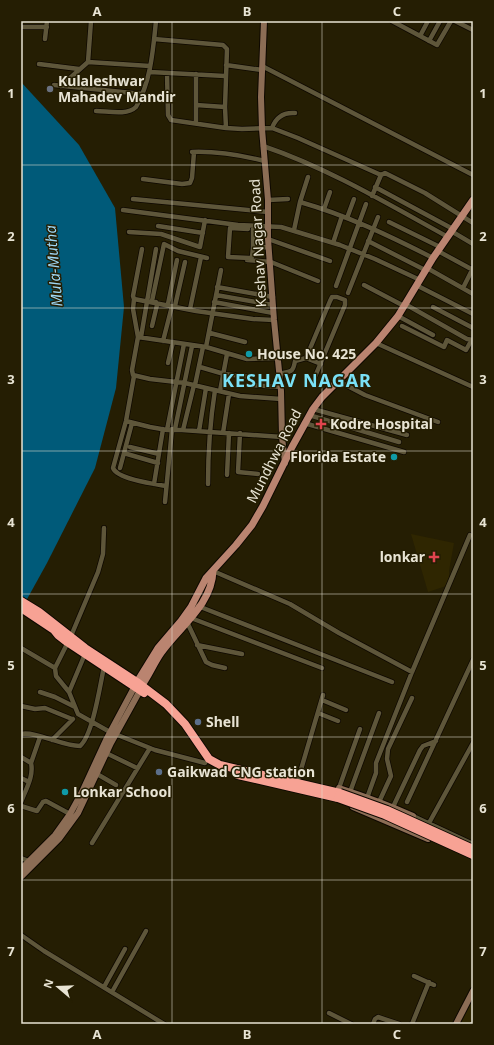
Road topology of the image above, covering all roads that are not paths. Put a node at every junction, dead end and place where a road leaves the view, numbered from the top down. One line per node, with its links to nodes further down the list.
1 (47, 21): 11 (street)
2 (91, 21): 17 (street)
3 (156, 21): 15 (street)
4 (264, 21): 21 (street, Keshav Nagar Road)
5 (392, 21): 13 (street)
6 (428, 21): 13 (street)
7 (440, 21): 16 (street)
8 (451, 21): 16 (street)
9 (455, 21): 12 (street)
10 (23, 27): 11 (street)
11 (47, 27): 14 (street)
12 (473, 30)
13 (420, 36): 16 (street)
14 (45, 39)
15 (154, 40): 19 (street); 20 (street)
16 (429, 41)
17 (88, 62): 20 (street); 22 (street)
18 (40, 64): 22 (street)
19 (226, 65): 21 (street); 26 (street)
20 (150, 66): 23 (street)
21 (262, 68): 37 (street, Keshav Nagar Road); 41 (street)
22 (80, 69): 28 (street)
23 (150, 72): 24 (street); 29 (street)
24 (167, 73): 25 (street); 34 (street)
25 (196, 74): 26 (street); 30 (street)
26 (226, 76): 31 (street)
27 (54, 85): 28 (street)
28 (61, 86): 29 (street)
29 (142, 94): 32 (street)
30 (196, 105): 31 (street); 34 (street)
31 (225, 107): 35 (street)
32 (96, 111)
33 (295, 113): 36 (street)
34 (196, 123): 35 (street)
35 (226, 128): 37 (street)
36 (272, 128): 37 (street); 40 (street)
37 (262, 129): 38 (street, Keshav Nagar Road)
38 (264, 146): 39 (street, Keshav Nagar Road); 46 (street)
39 (265, 161): 43 (street); 50 (street, Keshav Nagar Road)
40 (381, 175): 44 (street); 59 (street)
41 (473, 175)
42 (308, 177): 51 (street)
43 (143, 179)
44 (376, 187): 46 (street); 69 (street)
45 (330, 192): 54 (street)
46 (372, 196): 69 (street)
47 (133, 199): 56 (street)
48 (288, 199): 50 (street)
49 (354, 199): 57 (street)
50 (268, 200): 56 (street, Keshav Nagar Road)
51 (300, 202): 54 (street); 66 (street)
52 (472, 203): 59 (main road, Mundhwa Road)
53 (366, 204): 62 (street)
54 (324, 209): 57 (street)
55 (123, 210): 60 (street)
56 (268, 212): 65 (street, Keshav Nagar Road)
57 (345, 217): 62 (street); 74 (street)
58 (378, 217): 67 (street)
59 (461, 217): 63 (street); 69 (main road, Mundhwa Road)
60 (205, 220): 65 (street); 70 (street)
61 (389, 222): 82 (street)
62 (359, 223): 67 (street); 79 (street)
63 (473, 223)
64 (158, 226): 70 (street)
65 (268, 226): 66 (street); 71 (street, Keshav Nagar Road)
66 (294, 230): 74 (street)
67 (373, 230): 73 (street); 86 (street)
68 (129, 232): 70 (street)
69 (451, 232): 75 (street); 82 (main road, Mundhwa Road)
70 (203, 233)
71 (268, 239): 77 (street, Keshav Nagar Road); 89 (street)
72 (170, 240): 76 (street)
73 (368, 241): 83 (street); 92 (street)
74 (333, 242): 79 (street)
75 (473, 244)
76 (168, 246): 84 (street); 96 (street)
77 (269, 247): 78 (street); 91 (street, Keshav Nagar Road)
78 (253, 248): 78 (street)
79 (350, 248): 83 (street); 100 (street)
80 (142, 249): 107 (street)
81 (156, 249): 95 (street)
82 (439, 249): 86 (main road, Mundhwa Road); 93 (street)
83 (363, 254): 98 (street); 103 (street)
84 (201, 257): 85 (street); 115 (street)
85 (207, 258)
86 (433, 258): 92 (main road, Mundhwa Road)
87 (178, 260): 111 (street)
88 (245, 260): 91 (street)
89 (330, 261)
90 (185, 262): 111 (street)
91 (271, 262): 97 (street); 106 (street, Keshav Nagar Road)
92 (426, 269): 98 (main road, Mundhwa Road); 102 (street)
93 (473, 269): 102 (street)
94 (221, 270): 99 (street)
95 (152, 271): 96 (street); 108 (street)
96 (159, 273): 109 (street)
97 (318, 281)
98 (418, 282): 113 (main road, Mundhwa Road); 118 (street)
99 (217, 286): 105 (street); 106 (street)
100 (336, 286)
101 (364, 286): 113 (street)
102 (463, 288): 104 (street)
103 (348, 293)
104 (473, 294)
105 (216, 295): 110 (street); 112 (street)
106 (273, 297): 112 (street, Keshav Nagar Road)
107 (134, 299): 108 (street); 126 (street)
108 (147, 301): 109 (street); 126 (street)
109 (154, 302): 111 (street); 121 (street)
110 (214, 302): 116 (street); 117 (street)
111 (172, 305): 115 (street); 127 (street)
112 (273, 305): 117 (street, Keshav Nagar Road)
113 (404, 305): 119 (main road, Mundhwa Road); 128 (street)
114 (433, 307): 123 (street)
115 (190, 309): 116 (street)
116 (213, 313): 120 (street); 124 (street)
117 (273, 313): 120 (street, Keshav Nagar Road)
118 (473, 314)
119 (398, 316): 125 (street); 131 (main road, Mundhwa Road)
120 (274, 320): 136 (street, Keshav Nagar Road)
121 (152, 326)
122 (402, 326): 128 (street)
123 (473, 328)
124 (210, 333): 130 (street); 134 (street)
125 (433, 335)
126 (139, 337): 127 (street); 143 (street)
127 (163, 340): 129 (street)
128 (472, 340)
129 (173, 342): 132 (street); 138 (street)
130 (245, 342)
131 (376, 343): 147 (main road, Mundhwa Road); 154 (street)
132 (184, 344): 133 (street); 148 (street)
133 (192, 346): 134 (street); 149 (street)
134 (205, 347): 135 (street); 140 (street)
135 (227, 354): 136 (street); 141 (street)
136 (278, 358): 142 (street, Keshav Nagar Road)
137 (306, 358): 139 (street); 139 (street); 142 (street)
138 (168, 363)
139 (321, 364): 146 (street)
140 (200, 367): 141 (street); 151 (street)
141 (224, 374): 144 (street); 156 (street)
142 (279, 374): 153 (street, Keshav Nagar Road)
143 (134, 376): 148 (street); 160 (street)
144 (244, 376): 145 (street); 150 (street)
145 (251, 377)
146 (314, 378)
147 (338, 381): 159 (main road, Mundhwa Road); 161 (street)
148 (176, 382): 149 (street); 164 (street)
149 (185, 383): 151 (street); 165 (street)
150 (243, 383)
151 (195, 385): 155 (street); 166 (street)
152 (252, 385): 153 (street)
153 (281, 387): 158 (street, Keshav Nagar Road)
154 (473, 387)
155 (206, 388): 156 (street); 167 (street)
156 (218, 391): 157 (street); 168 (street)
157 (229, 394): 158 (street); 169 (street)
158 (281, 399): 173 (street, Keshav Nagar Road)
159 (311, 412): 163 (main road, Mundhwa Road); 172 (street); 174 (street)
160 (126, 421): 162 (street); 184 (street)
161 (438, 422)
162 (132, 423): 164 (street); 181 (street)
163 (304, 424): 176 (street); 180 (main road, Mundhwa Road)
164 (165, 429): 165 (street); 178 (street)
165 (174, 429): 166 (street); 186 (street)
166 (184, 430): 167 (street)
167 (199, 431): 168 (street)
168 (209, 432): 169 (street); 185 (street)
169 (223, 433): 170 (street)
170 (229, 433): 171 (street); 183 (street)
171 (240, 434): 173 (street); 182 (street)
172 (407, 435)
173 (282, 437): 180 (street, Keshav Nagar Road)
174 (400, 442)
175 (130, 447): 178 (street)
176 (404, 452)
177 (127, 454): 179 (street)
178 (159, 454): 179 (street)
179 (158, 463): 184 (street)
180 (285, 463): 190 (main road, Mundhwa Road)
181 (120, 468)
182 (258, 474)
183 (227, 475)
184 (154, 484): 186 (street)
185 (208, 484)
186 (166, 486): 187 (street)
187 (165, 502)
188 (104, 528): 199 (street)
189 (470, 535): 209 (street)
190 (214, 571): 193 (main road, Mundhwa Road); 194 (main road, Mundhwa Road); 209 (street)
191 (21, 597): 197 (highway)
192 (21, 602): 197 (highway)
193 (193, 604): 194 (street); 211 (main road, Mundhwa Road)
194 (200, 607): 198 (main road, Mundhwa Road); 210 (street)
195 (21, 608): 197 (highway)
196 (21, 615): 197 (highway)
197 (37, 615): 199 (highway)
198 (189, 620): 200 (street); 208 (street); 211 (main road, Mundhwa Road)
199 (69, 639): 202 (highway); 206 (street); 211 (highway)
200 (197, 645): 203 (street); 207 (street)
201 (21, 649): 206 (street)
202 (85, 654): 205 (highway); 213 (street)
203 (242, 654)
204 (473, 660): 229 (street)
205 (104, 667): 211 (highway); 223 (street)
206 (55, 668): 213 (street)
207 (225, 668)
208 (322, 668)
209 (412, 672): 244 (street)
210 (392, 682)
211 (138, 686): 225 (street, Mundhwa Road); 235 (highway); 240 (highway)
212 (40, 692): 216 (street)
213 (69, 692): 216 (street)
214 (412, 698): 246 (street)
215 (21, 706): 221 (street)
216 (75, 707): 219 (street)
217 (346, 710): 220 (street)
218 (379, 713): 242 (street)
219 (78, 714): 221 (street); 223 (street)
220 (318, 714): 222 (street); 240 (street)
221 (72, 719): 228 (street)
222 (338, 721)
223 (92, 722): 225 (street); 228 (street)
224 (360, 728): 243 (street)
225 (112, 733): 231 (street); 232 (street, Mundhwa Road); 250 (street, Mundhwa Road)
226 (21, 734): 227 (street)
227 (40, 737): 228 (street); 234 (street)
228 (52, 740)
229 (436, 741): 247 (street); 249 (street)
230 (473, 742): 252 (street)
231 (150, 748): 235 (street); 236 (street)
232 (106, 753): 236 (street); 237 (street, Mundhwa Road)
233 (21, 757): 234 (street)
234 (30, 763): 239 (street)
235 (205, 763): 243 (highway)
236 (137, 768): 254 (street)
237 (97, 774): 241 (street); 260 (street, Mundhwa Road)
238 (21, 778): 239 (street)
239 (29, 782): 245 (street)
240 (296, 782): 243 (highway)
241 (116, 785)
242 (350, 792): 243 (street); 244 (street)
243 (336, 793): 253 (street); 256 (highway, bridge); 257 (highway, bridge)
244 (367, 798): 246 (street)
245 (21, 802)
246 (379, 802): 249 (street)
247 (407, 802)
248 (21, 806): 250 (street)
249 (393, 807): 251 (street)
250 (70, 814): 260 (street, Mundhwa Road)
251 (414, 816): 252 (street); 253 (street)
252 (429, 823): 255 (street)
253 (407, 830): 259 (street)
254 (92, 843)
255 (473, 844)
256 (473, 849)
257 (473, 855)
258 (21, 858): 260 (street)
259 (473, 858)
260 (32, 862): 261 (street, Mundhwa Road); 262 (street, Mundhwa Road)
261 (21, 869)
262 (21, 877)
263 (146, 931): 271 (street)
264 (21, 935): 269 (street)
265 (125, 949): 269 (street)
266 (414, 976): 267 (street)
267 (429, 982): 268 (street); 277 (street)
268 (434, 985)
269 (104, 987): 271 (street)
270 (473, 990): 278 (street)
271 (112, 992): 273 (street)
272 (330, 1013): 274 (street)
273 (164, 1024)
274 (351, 1024)
275 (373, 1024): 276 (street)
276 (398, 1024)
277 (412, 1024)
278 (456, 1024)

